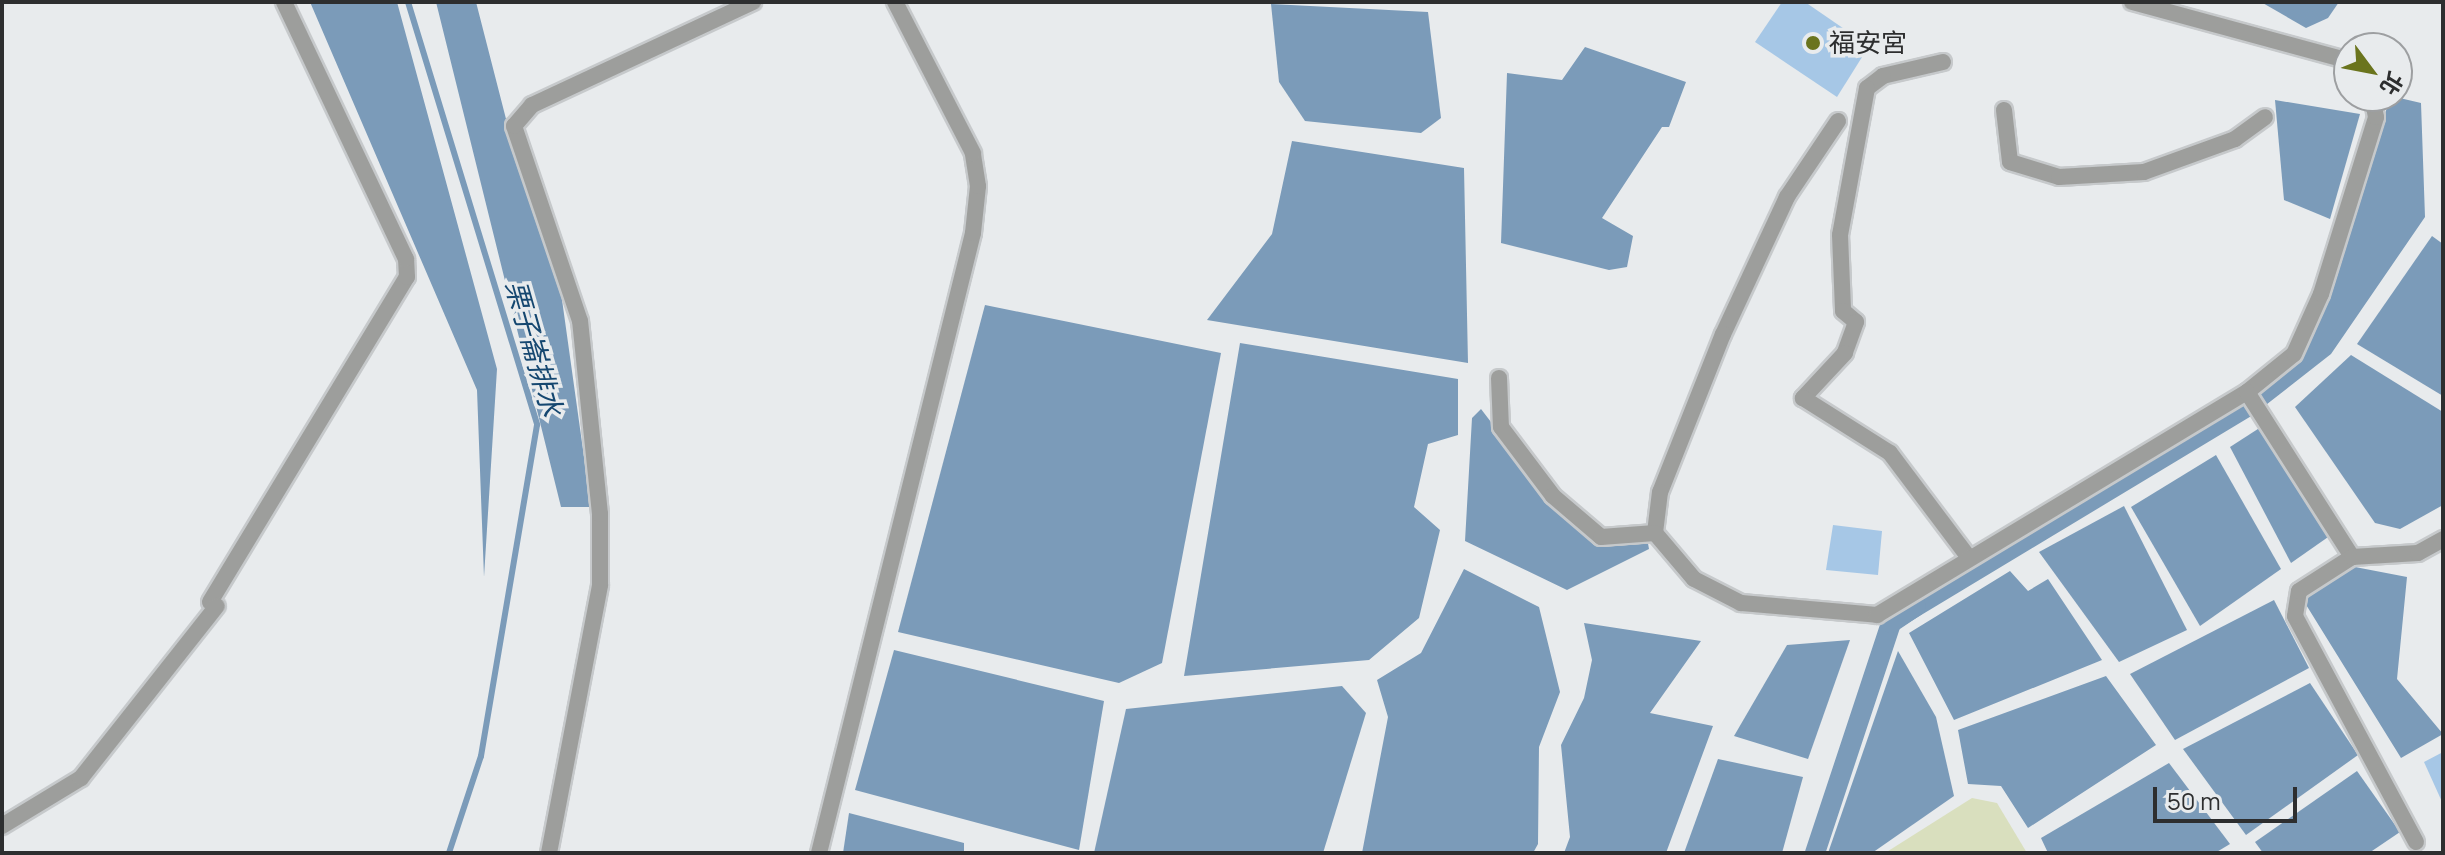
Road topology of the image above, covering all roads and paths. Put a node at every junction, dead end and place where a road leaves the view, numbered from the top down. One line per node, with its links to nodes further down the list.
1 (284, 2): 17 (street)
2 (753, 2): 19 (street)
3 (895, 2): 20 (street)
4 (2132, 2): 5 (street)
5 (2333, 57)
6 (1943, 62): 16 (street)
7 (2004, 110): 9 (street)
8 (2375, 112): 12 (street)
9 (2265, 117)
10 (1838, 121): 13 (street)
11 (1499, 378): 13 (street)
12 (2251, 397): 15 (street); 16 (street)
13 (1655, 533): 16 (street)
14 (2443, 539): 15 (street)
15 (2352, 557): 18 (street)
16 (1969, 558)
17 (2, 826)
18 (2416, 842)
19 (549, 853)
20 (819, 853)

